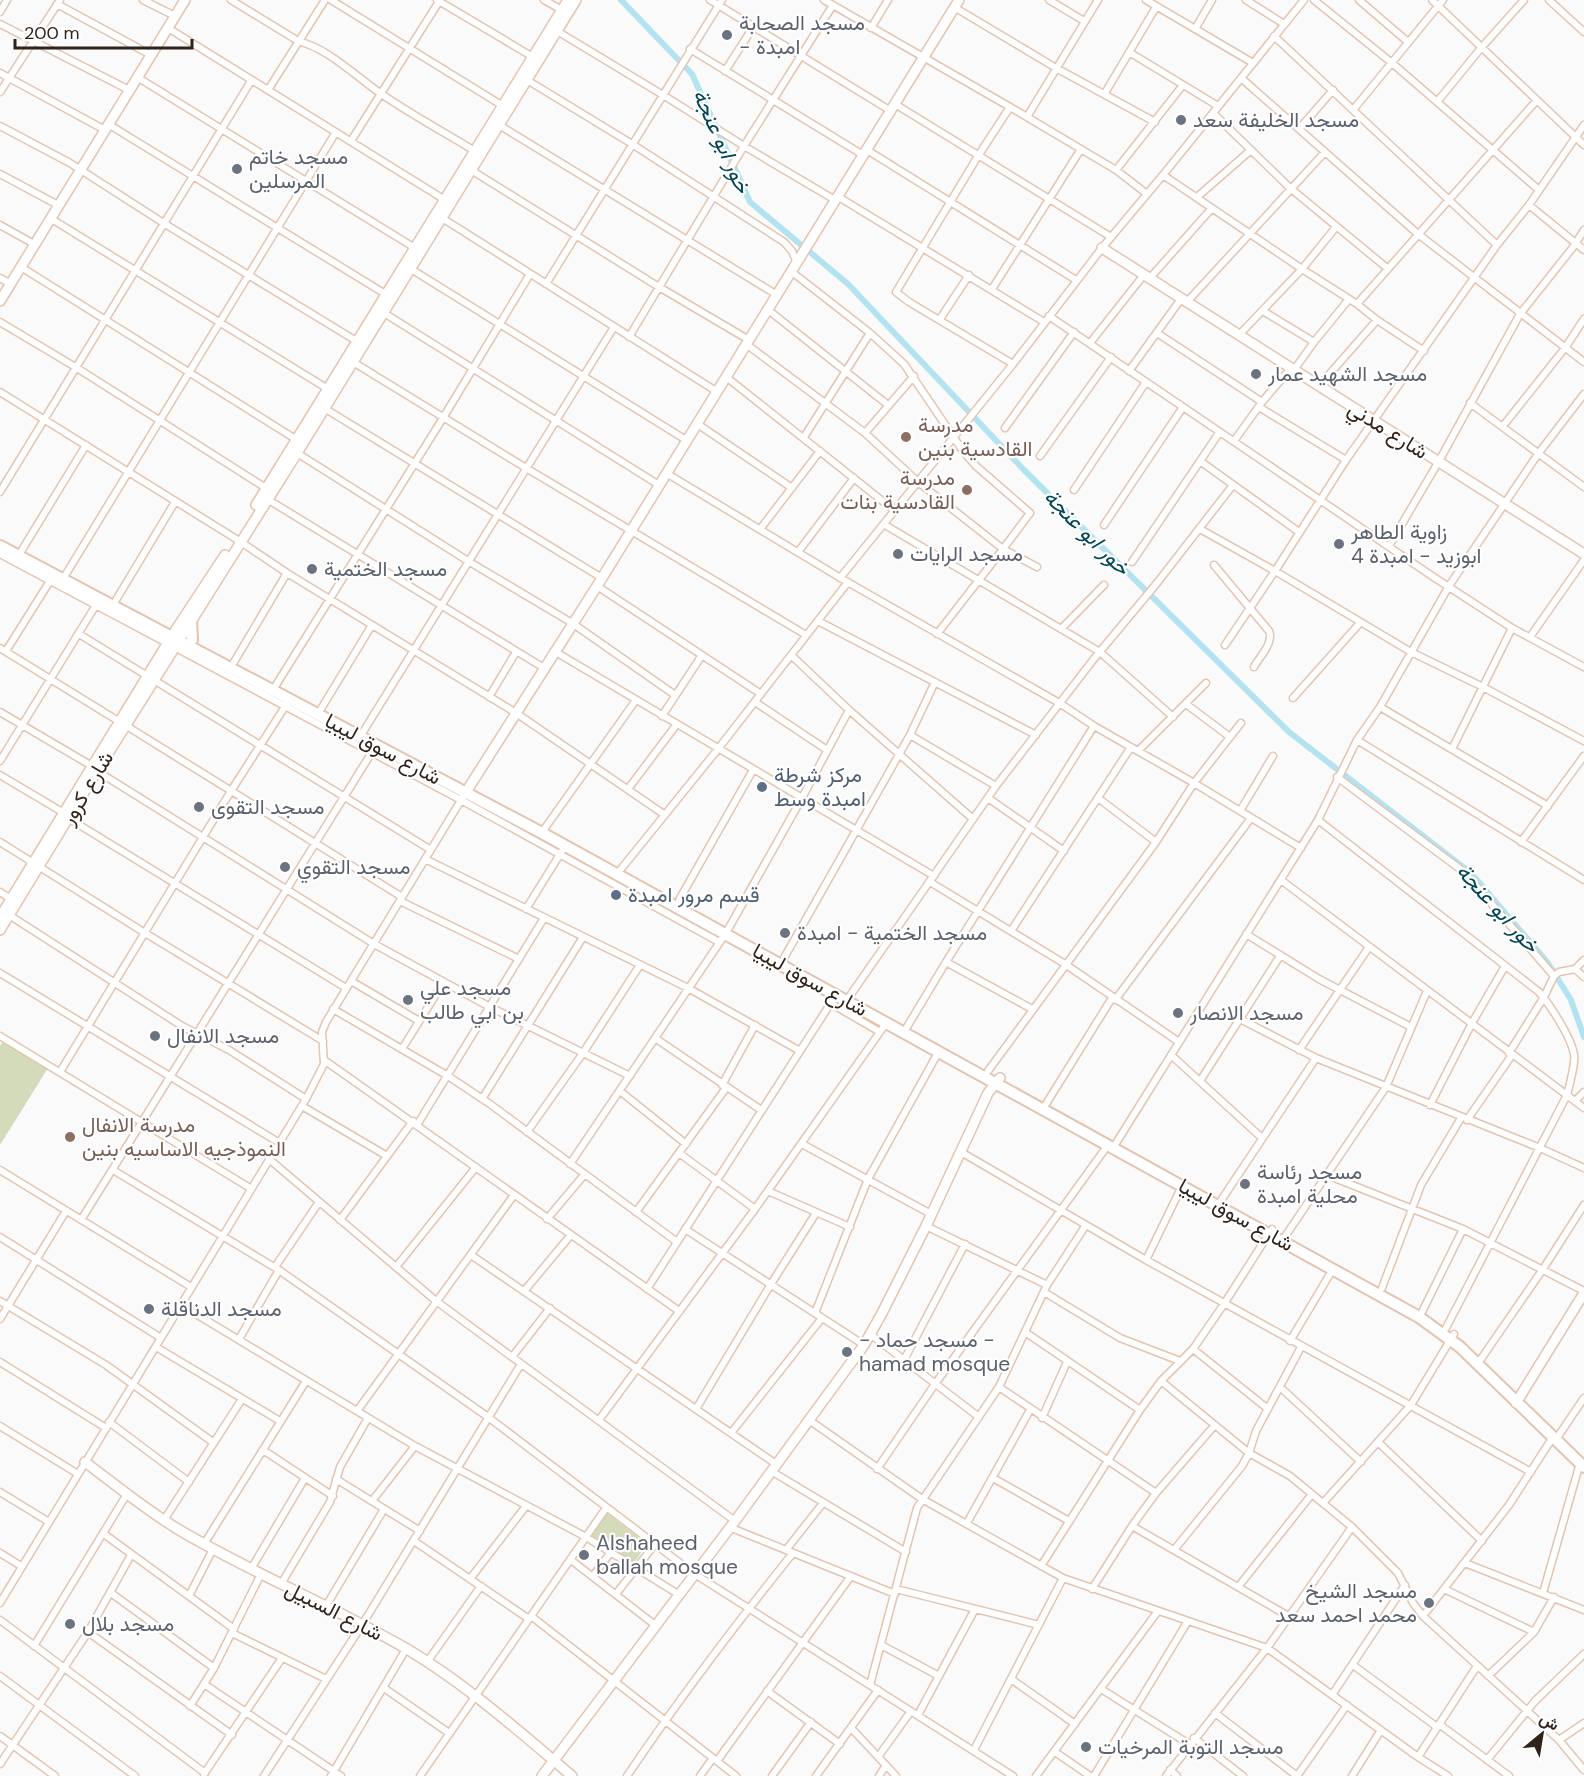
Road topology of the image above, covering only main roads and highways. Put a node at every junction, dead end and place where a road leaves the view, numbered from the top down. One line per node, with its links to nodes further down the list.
1 (0, 539): 4 (main road, شارع سوق ليبيا)
2 (0, 546): 4 (main road, شارع سوق ليبيا)
3 (191, 619): 4 (main road)
4 (177, 639): 5 (main road, شارع سوق ليبيا); 5 (main road, شارع سوق ليبيا)
5 (465, 793): 6 (main road, شارع سوق ليبيا); 6 (main road, شارع سوق ليبيا)
6 (619, 871): 7 (main road, شارع سوق ليبيا); 7 (main road, شارع سوق ليبيا)
7 (725, 934): 8 (main road, شارع سوق ليبيا); 8 (main road, شارع سوق ليبيا)
8 (849, 998): 9 (main road, شارع سوق ليبيا); 9 (main road, شارع سوق ليبيا)
9 (906, 1030): 10 (main road, شارع سوق ليبيا); 10 (main road, شارع سوق ليبيا)
10 (997, 1080): 11 (main road, شارع سوق ليبيا); 11 (main road, شارع سوق ليبيا)
11 (1113, 1145): 12 (main road, شارع سوق ليبيا); 12 (main road, شارع سوق ليبيا)
12 (1219, 1203): 13 (main road, شارع سوق ليبيا)
13 (1284, 1239): 14 (main road, شارع سوق ليبيا); 14 (main road, شارع سوق ليبيا)
14 (1450, 1334): 15 (main road, شارع سوق ليبيا); 15 (main road, شارع سوق ليبيا)
15 (1518, 1400): 16 (main road, شارع سوق ليبيا)
16 (1583, 1463)

